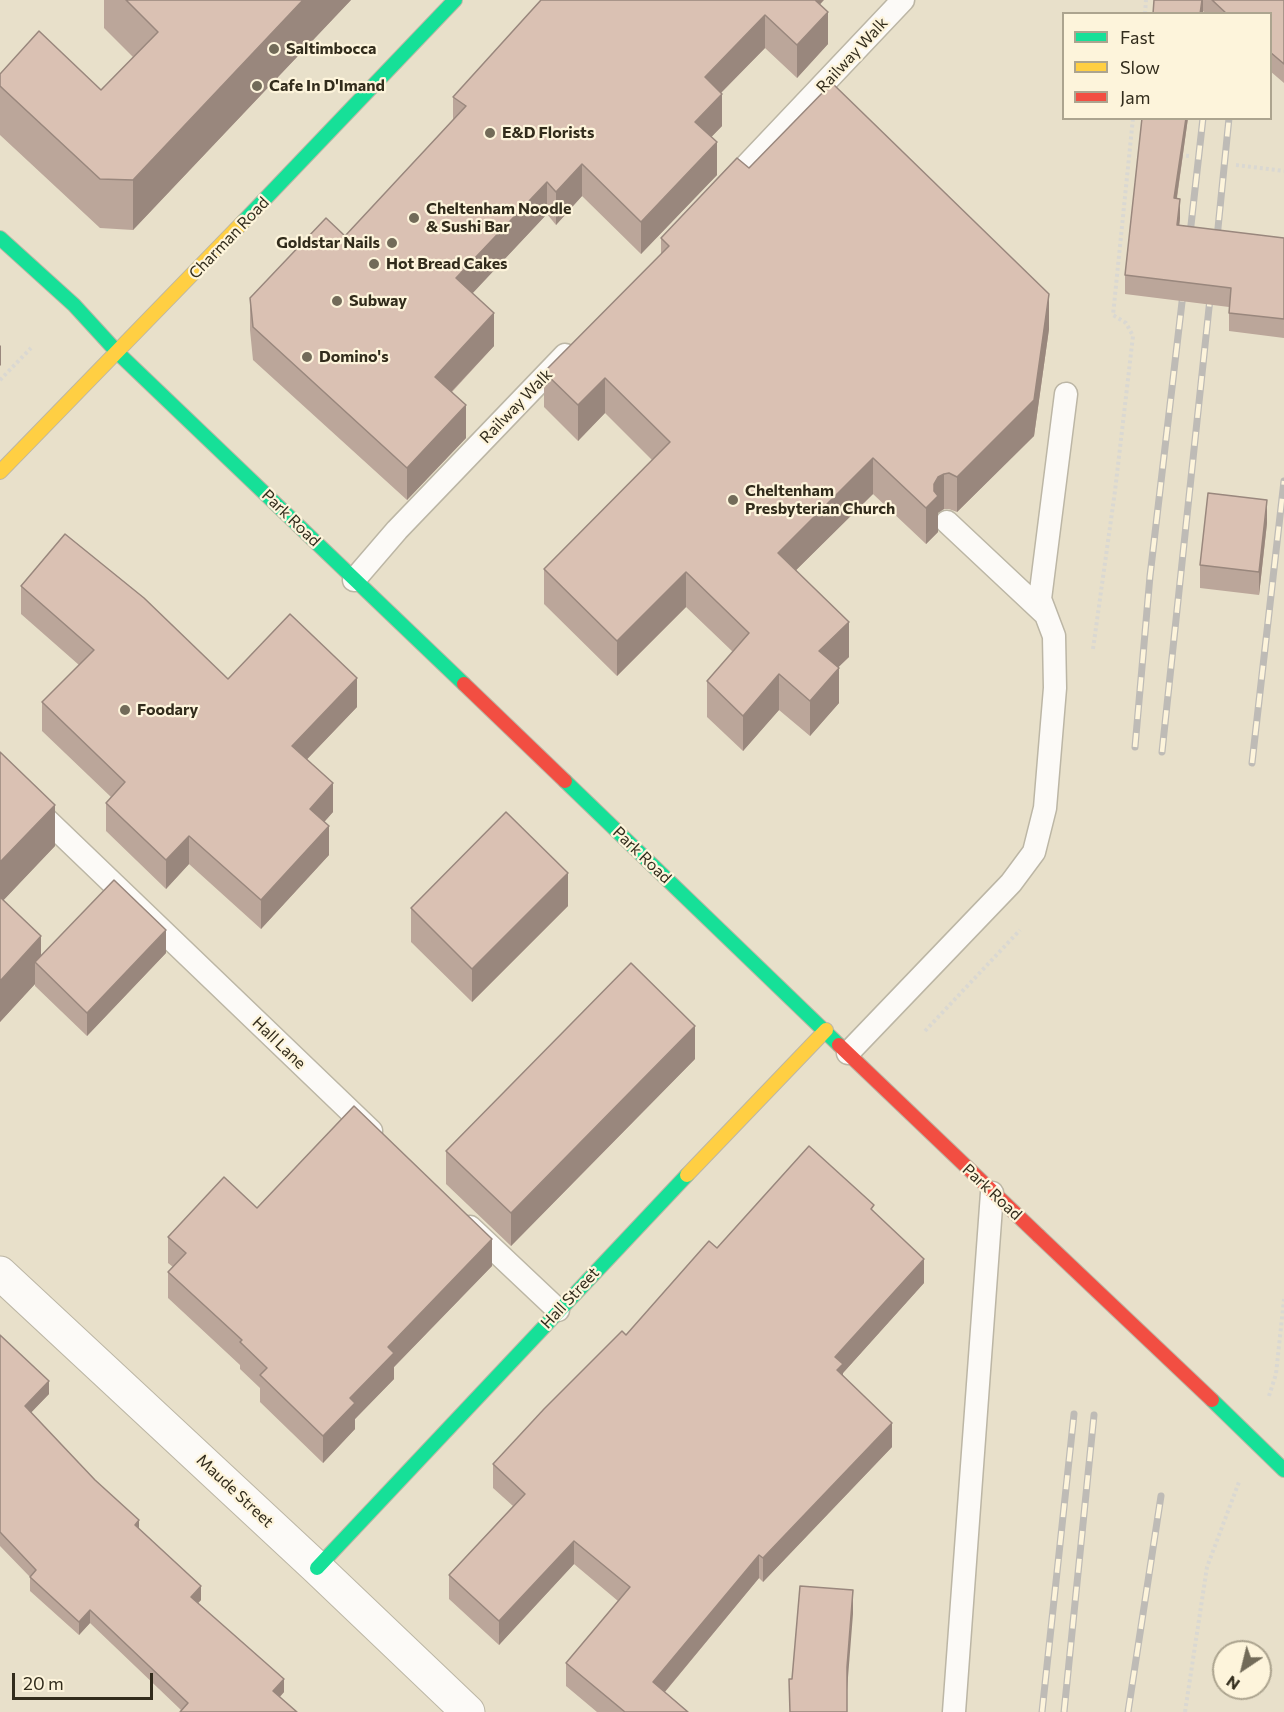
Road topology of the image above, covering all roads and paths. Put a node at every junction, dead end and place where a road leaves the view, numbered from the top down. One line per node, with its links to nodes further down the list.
1 (455, 0): 11 (street, Charman Road)
2 (903, 0): 7 (lane, Railway Walk)
3 (1170, 153): 4 (path)
4 (1189, 156)
5 (1236, 165): 6 (path)
6 (1284, 171)
7 (712, 201)
8 (0, 238): 11 (street, Park Road)
9 (579, 340): 16 (lane, Railway Walk)
10 (31, 348): 12 (path)
11 (118, 353): 14 (street, Charman Road); 16 (street, Park Road)
12 (0, 380)
13 (1066, 394): 17 (lane)
14 (0, 472)
15 (947, 522): 17 (lane)
16 (354, 580): 19 (street, Park Road)
17 (1044, 613): 20 (lane)
18 (0, 775): 21 (lane, Hall Lane)
19 (826, 1030): 20 (street, Park Road); 25 (street, Hall Street)
20 (848, 1053): 22 (street, Park Road)
21 (387, 1147)
22 (992, 1193): 26 (street, Park Road, bridge); 30 (lane)
23 (456, 1213): 25 (lane)
24 (0, 1273): 28 (street, Maude Street)
25 (558, 1310): 28 (street, Hall Street)
26 (1284, 1470)
27 (1235, 1496): 31 (path)
28 (317, 1568): 29 (street, Maude Street)
29 (468, 1712)
30 (954, 1712)
31 (1185, 1712)

